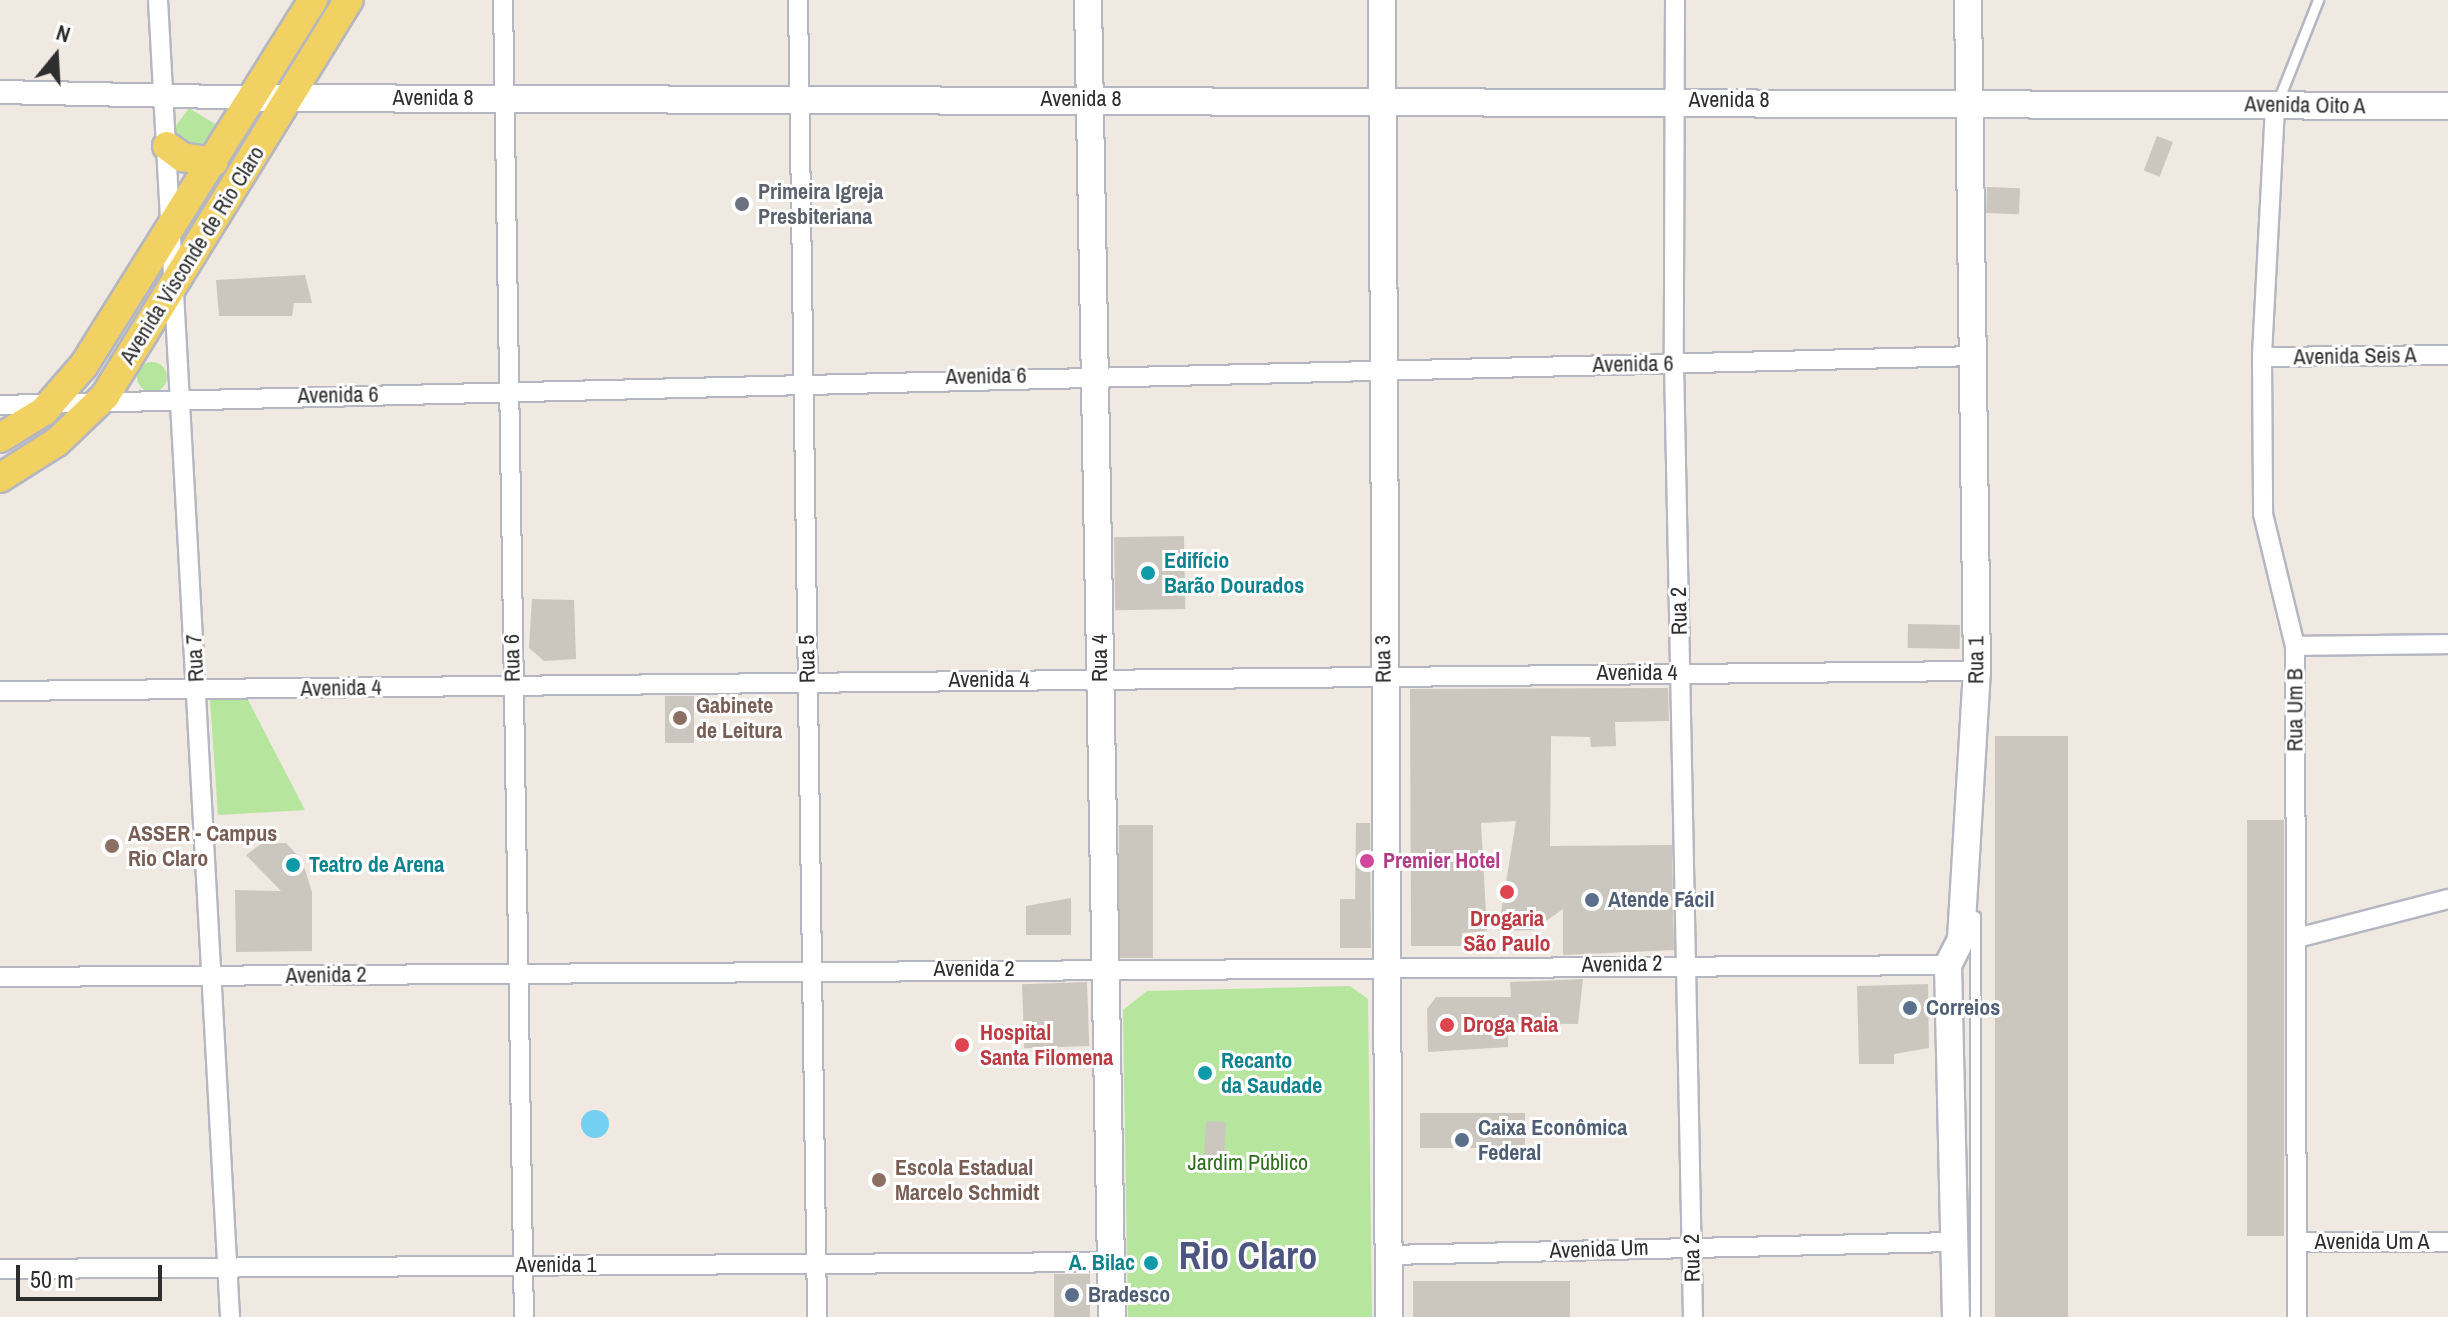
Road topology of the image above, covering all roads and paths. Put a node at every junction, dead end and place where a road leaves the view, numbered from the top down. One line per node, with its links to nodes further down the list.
1 (158, 0): 12 (street, Rua 7)
2 (313, 0): 13 (main road, Avenida Visconde de Rio Claro)
3 (349, 0): 14 (main road, Avenida Visconde de Rio Claro)
4 (503, 0): 15 (street, Rua 6)
5 (798, 0): 16 (street, Rua 5)
6 (1088, 0): 17 (main road, Rua 4)
7 (1382, 0): 18 (main road, Rua 3)
8 (1675, 0): 19 (street, Rua 2)
9 (1968, 0): 20 (main road, Rua 1)
10 (2318, 0): 23 (lane)
11 (0, 92): 12 (street, Avenida 8)
12 (164, 96): 13 (street, Avenida 8); 24 (street, Rua 7)
13 (255, 98): 14 (main road, Avenida 8); 25 (main road, Avenida Visconde de Rio Claro)
14 (289, 98): 15 (main road, Avenida 8); 27 (main road, Avenida Visconde de Rio Claro)
15 (503, 98): 16 (main road, Avenida 8); 35 (street, Rua 6)
16 (798, 99): 17 (main road, Avenida 8); 34 (street, Rua 5)
17 (1089, 99): 18 (main road, Avenida 8); 33 (main road, Rua 4)
18 (1384, 100): 19 (main road, Avenida 8); 32 (main road, Rua 3)
19 (1676, 100): 20 (main road, Avenida 8); 31 (street, Rua 2)
20 (1969, 101): 21 (main road, Avenida 8); 29 (main road, Rua 1)
21 (2161, 103): 23 (main road, Avenida Oito A)
22 (2448, 106): 23 (main road, Avenida Oito A)
23 (2275, 107): 30 (street, Rua Um B)
24 (167, 146): 25 (main road); 26 (street, Rua 7)
25 (214, 162): 26 (main road, Avenida Visconde de Rio Claro)
26 (172, 228): 27 (street, Rua 7); 38 (main road, Avenida Visconde de Rio Claro)
27 (178, 278): 36 (street, Rua 7); 39 (main road, Avenida Visconde de Rio Claro)
28 (2448, 355): 30 (street, Avenida Seis A)
29 (1972, 356): 31 (street, Avenida 6); 44 (main road, Rua 1)
30 (2262, 357): 43 (street, Rua Um B)
31 (1674, 363): 32 (street, Avenida 6); 45 (street, Rua 2)
32 (1380, 370): 33 (street, Avenida 6); 46 (main road, Rua 3)
33 (1096, 374): 34 (street, Avenida 6); 48 (main road, Rua 4)
34 (804, 381): 35 (street, Avenida 6); 47 (street, Rua 5)
35 (506, 391): 36 (street, Avenida 6); 49 (street, Rua 6)
36 (182, 399): 39 (street, Avenida 6); 50 (street, Rua 7)
37 (0, 405): 38 (street, Avenida 6)
38 (49, 405): 39 (street, Avenida 6); 40 (main road, Avenida Visconde de Rio Claro)
39 (95, 407): 41 (main road, Avenida Visconde de Rio Claro)
40 (0, 438)
41 (0, 478)
42 (2448, 644): 43 (street)
43 (2295, 646): 54 (street, Rua Um B)
44 (1977, 671): 45 (street, Avenida 4); 52 (main road, Rua 1)
45 (1680, 673): 46 (street, Avenida 4); 55 (street, Rua 2)
46 (1383, 675): 48 (street, Avenida 4); 59 (main road, Rua 3)
47 (807, 679): 48 (street, Avenida 4); 49 (street, Avenida 4); 57 (street, Rua 5)
48 (1100, 681): 58 (main road, Rua 4)
49 (513, 686): 50 (street, Avenida 4); 60 (street, Rua 6)
50 (197, 689): 51 (street, Avenida 4); 62 (street, Rua 7)
51 (0, 691)
52 (1973, 738): 56 (main road, Rua 1); 80 (lane)
53 (2448, 899): 54 (street)
54 (2297, 938): 64 (street, Rua Um B)
55 (1686, 963): 56 (street, Avenida 2); 59 (street, Avenida 2); 66 (street, Rua 2)
56 (1948, 965): 63 (main road, Rua 1)
57 (810, 968): 58 (street, Avenida 2); 60 (street, Avenida 2); 69 (street, Rua 5)
58 (1104, 970): 59 (street, Avenida 2); 68 (main road, Rua 4)
59 (1389, 970): 67 (main road, Rua 3)
60 (517, 972): 62 (street, Avenida 2); 70 (street, Rua 6)
61 (0, 977): 62 (street, Avenida 2)
62 (212, 977): 71 (street, Rua 7)
63 (1953, 1242): 66 (street, Avenida Um); 79 (main road, Rua 1)
64 (2297, 1242): 65 (street, Avenida Um A); 81 (street, Rua Um B)
65 (2448, 1242)
66 (1692, 1246): 67 (street, Avenida Um); 78 (street, Rua 2)
67 (1389, 1255): 77 (main road, Rua 3)
68 (1112, 1262): 69 (street, Avenida 1); 76 (main road, Rua 4)
69 (816, 1264): 70 (street, Avenida 1); 75 (street, Rua 5)
70 (523, 1265): 71 (street, Avenida 1); 74 (street, Rua 6)
71 (228, 1267): 72 (street, Avenida 1); 73 (street, Rua 7)
72 (0, 1269)
73 (230, 1317)
74 (524, 1317)
75 (817, 1317)
76 (1112, 1317)
77 (1389, 1317)
78 (1693, 1317)
79 (1956, 1317)
80 (1975, 1317)
81 (2297, 1317)

